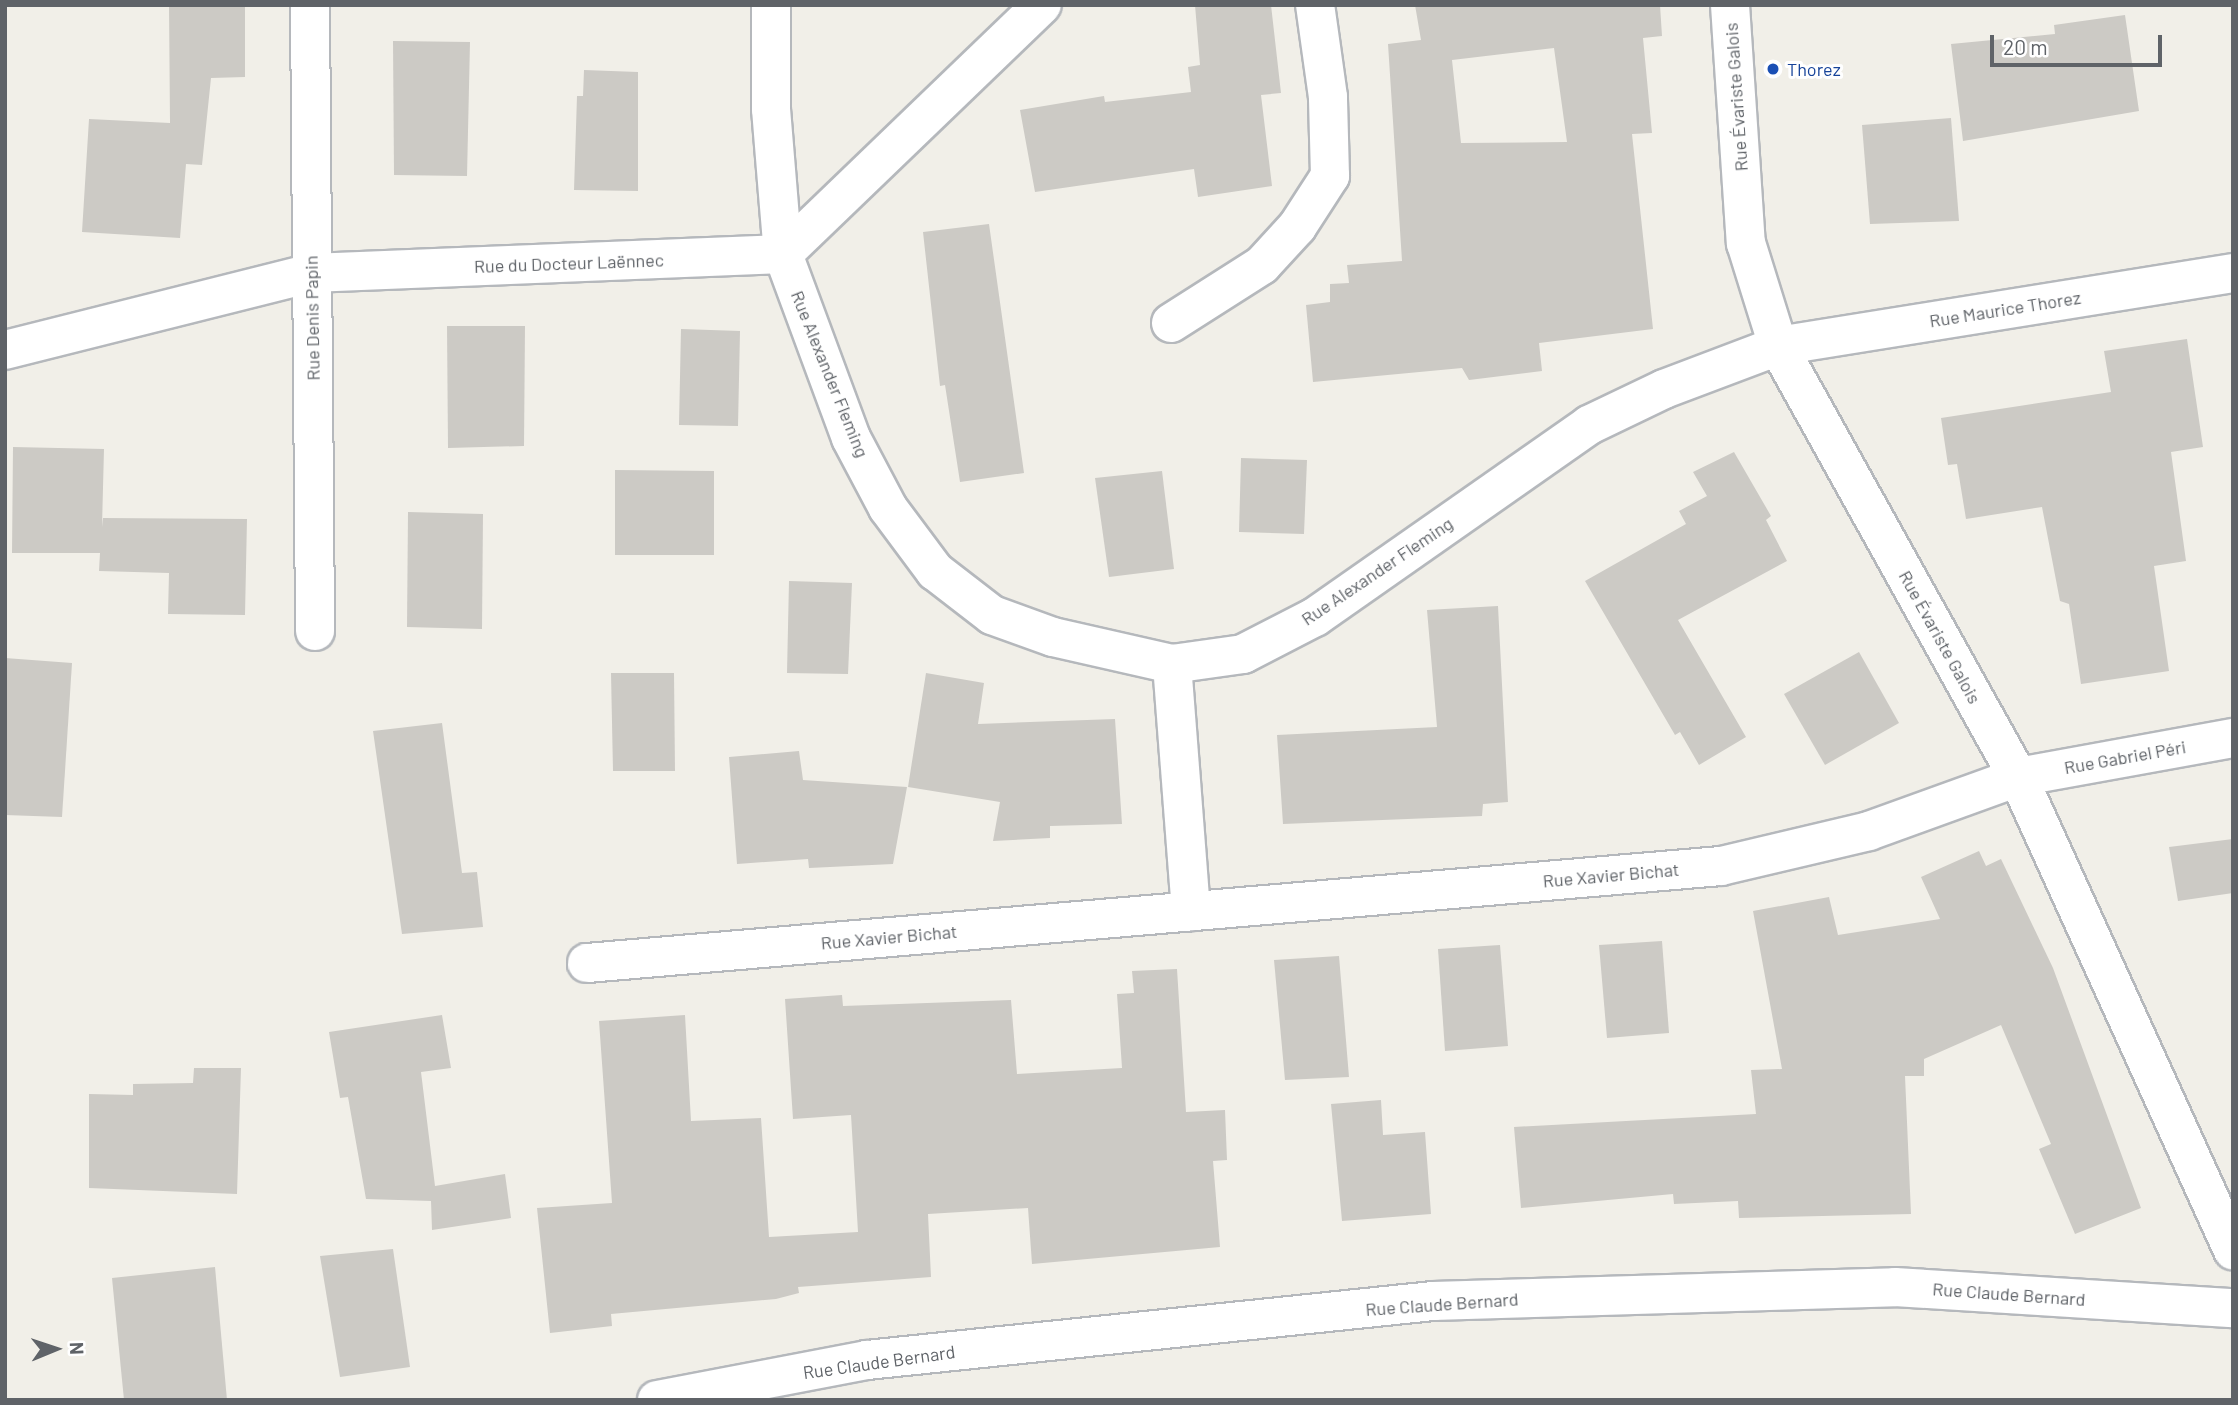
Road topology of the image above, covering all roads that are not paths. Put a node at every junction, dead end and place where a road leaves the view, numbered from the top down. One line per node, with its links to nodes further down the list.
1 (310, 5): 7 (street, Rue Denis Papin)
2 (771, 5): 6 (street, Rue Alexander Fleming)
3 (1042, 5): 6 (street)
4 (1315, 5): 9 (street)
5 (1730, 5): 10 (street, Rue Évariste Galois)
6 (783, 254): 7 (street, Rue du Docteur Laënnec); 13 (street, Rue Alexander Fleming)
7 (311, 273): 11 (street, Rue du Docteur Laënnec); 12 (street, Rue Denis Papin)
8 (2233, 273): 10 (street, Rue Maurice Thorez)
9 (1171, 323)
10 (1778, 346): 13 (street, Rue Alexander Fleming); 15 (street, Rue Évariste Galois)
11 (5, 350)
12 (315, 631)
13 (1172, 664): 16 (street)
14 (2233, 738): 15 (street, Rue Gabriel Péri)
15 (2018, 777): 16 (street, Rue Xavier Bichat); 18 (street, Rue Évariste Galois)
16 (1191, 911): 17 (street, Rue Xavier Bichat)
17 (587, 963)
18 (2233, 1250)
19 (2233, 1308): 20 (street, Rue Claude Bernard)
20 (657, 1400)

